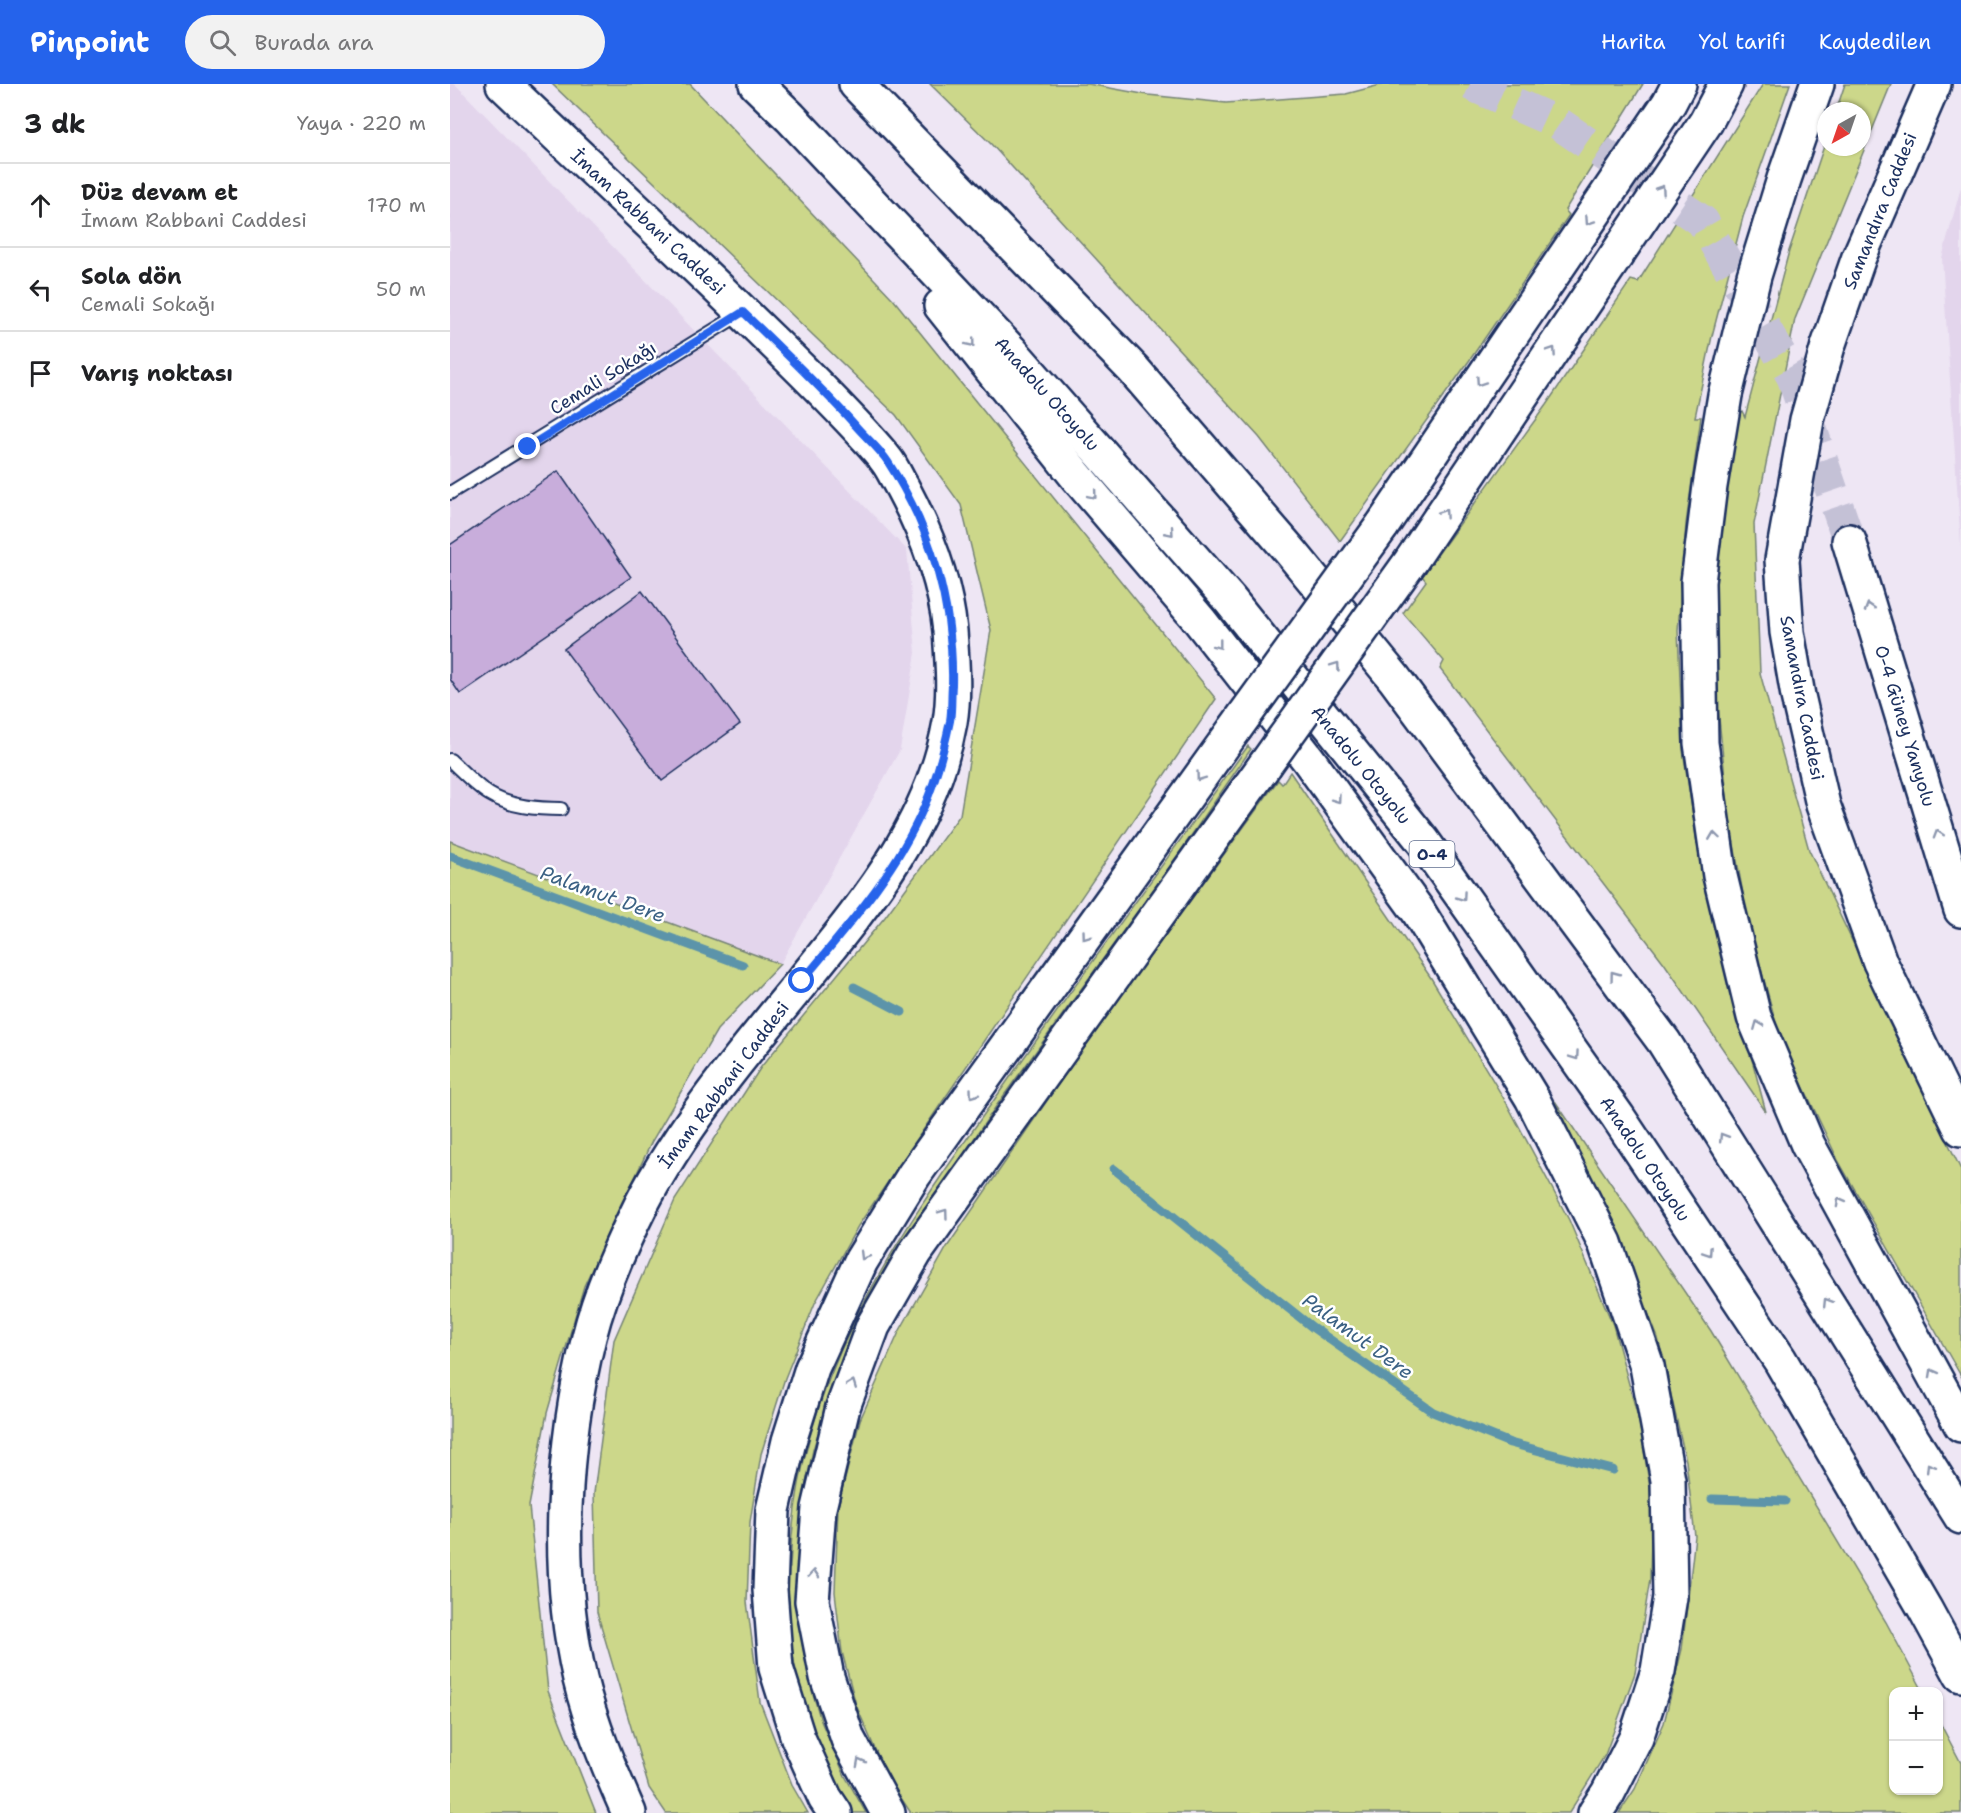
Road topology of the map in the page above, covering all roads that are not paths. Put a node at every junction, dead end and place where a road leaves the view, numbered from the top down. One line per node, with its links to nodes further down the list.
1 (503, 84): 9 (main road, İmam Rabbani Caddesi)
2 (756, 84): 8 (main road, Anadolu Otoyolu / O-4)
3 (856, 84): 17 (main road, one-way to 3)
4 (1679, 84): 20 (main road, one-way to 20, bridge)
5 (1726, 84): 21 (main road, one-way to 5, bridge)
6 (1817, 84): 16 (main road, one-way to 6)
7 (1934, 84): 15 (main road, Samandıra Caddesi)
8 (790, 117): 18 (main road, Anadolu Otoyolu / O-4, one-way to 18); 22 (main road, one-way to 22)
9 (743, 312): 10 (lane, Cemali Sokağı); 19 (main road, İmam Rabbani Caddesi)
10 (450, 493)
11 (1849, 541): 14 (main road, O-4 Güney Yanyolu, one-way to 11)
12 (450, 760): 13 (lane)
13 (561, 809)
14 (1961, 910)
15 (1961, 1129)
16 (1961, 1425)
17 (1961, 1517)
18 (1961, 1674)
19 (628, 1813)
20 (835, 1813)
21 (888, 1813)
22 (1595, 1813)

